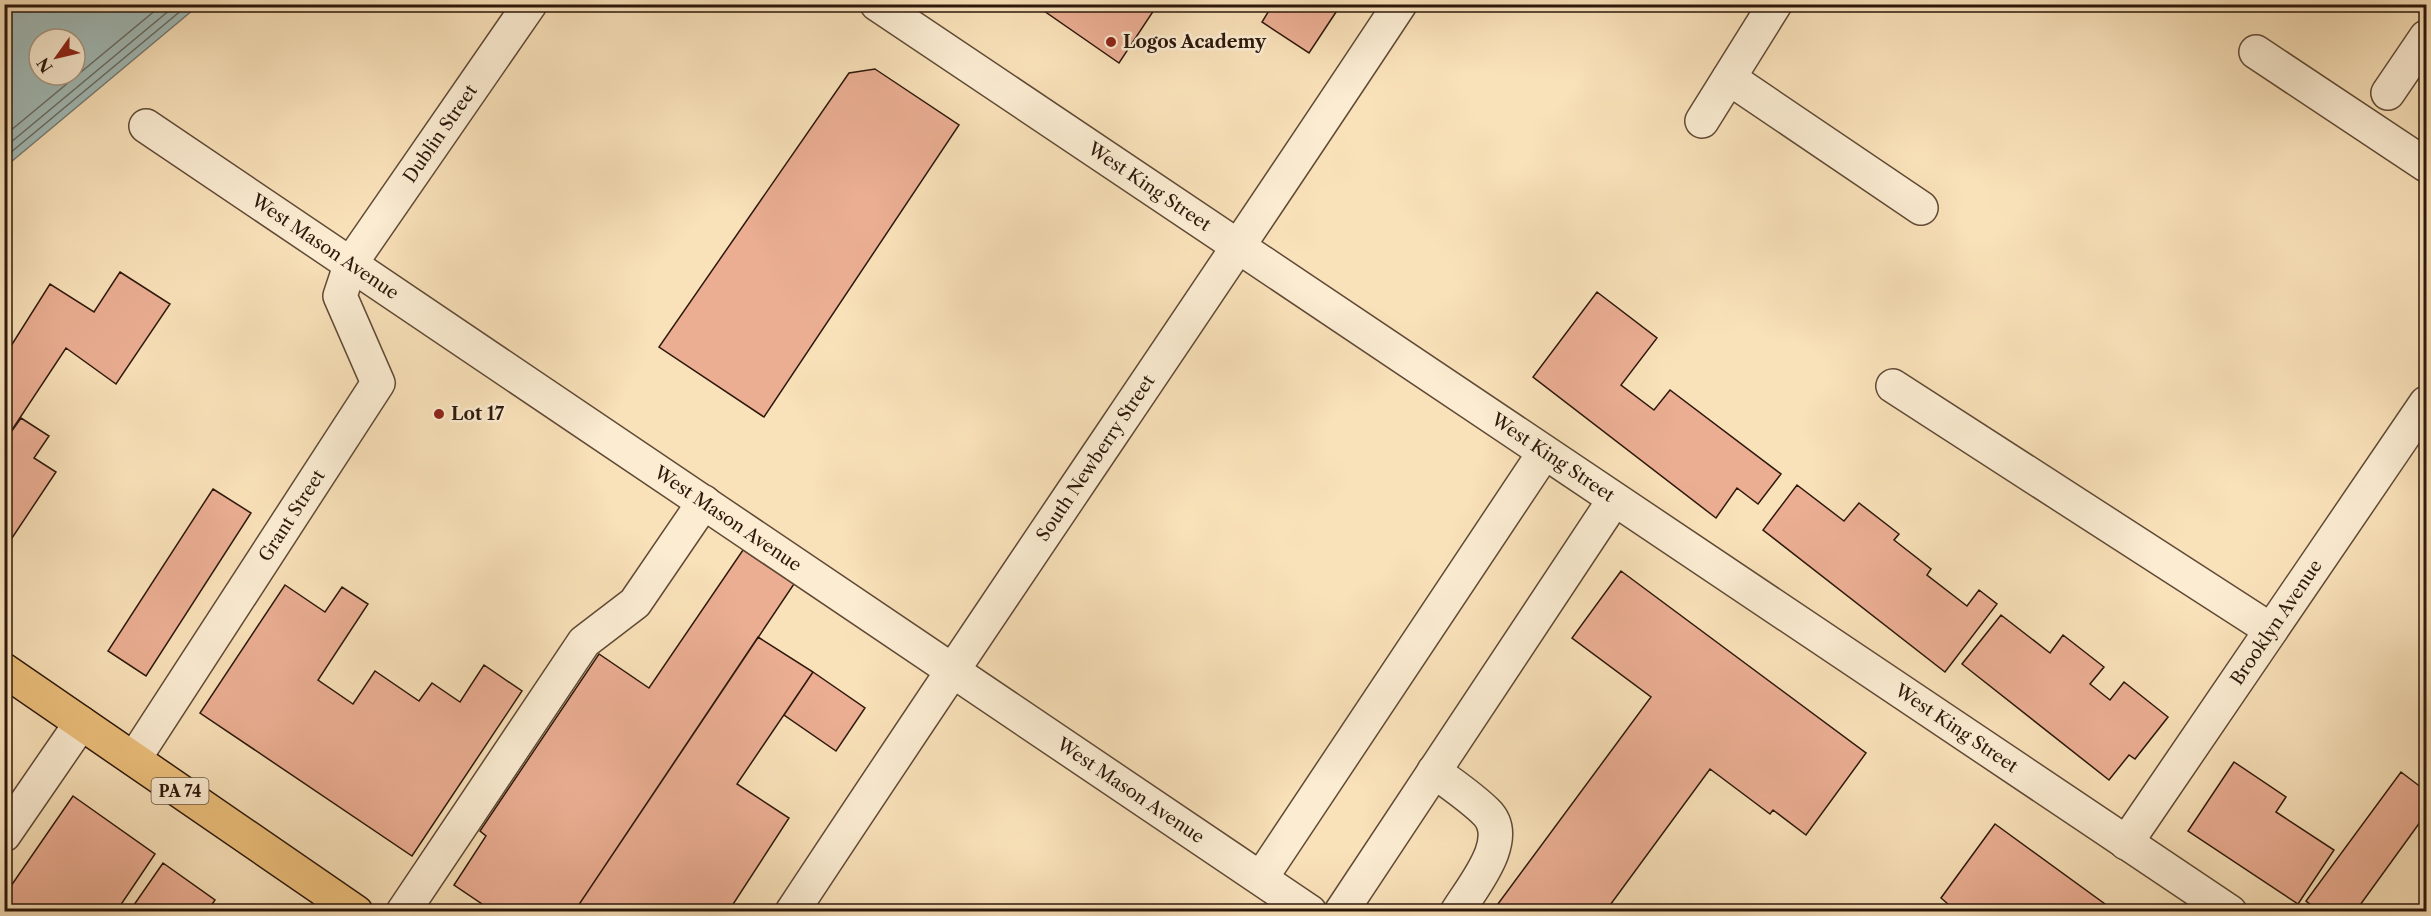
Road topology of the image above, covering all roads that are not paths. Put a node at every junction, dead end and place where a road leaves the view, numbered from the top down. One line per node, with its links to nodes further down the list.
1 (530, 4): 14 (street, Dublin Street)
2 (877, 4): 13 (street, West King Street)
3 (1400, 4): 13 (street, South Newberry Street)
4 (1775, 4): 7 (street)
5 (2427, 38): 8 (street)
6 (2256, 52): 11 (street)
7 (1729, 78): 9 (street); 12 (street)
8 (2388, 93)
9 (1702, 121)
10 (146, 126): 14 (street, West Mason Avenue)
11 (2427, 165)
12 (1921, 208)
13 (1238, 248): 17 (street, West King Street); 22 (street, South Newberry Street)
14 (351, 262): 19 (street, West Mason Avenue); 24 (street, Grant Street)
15 (1893, 386): 20 (street)
16 (2421, 423): 20 (street, Brooklyn Avenue)
17 (1544, 453): 18 (street, West King Street); 28 (street)
18 (1614, 500): 25 (street); 27 (street, West King Street)
19 (704, 502): 22 (street, West Mason Avenue); 30 (street)
20 (2271, 630): 27 (street, Brooklyn Avenue)
21 (4, 670): 23 (main road, PA 74)
22 (951, 670): 28 (street, West Mason Avenue); 31 (street, South Newberry Street)
23 (81, 723): 24 (main road, PA 74); 26 (street)
24 (134, 759): 29 (main road, PA 74)
25 (1434, 771): 33 (street); 34 (street)
26 (4, 835)
27 (2126, 843): 35 (street, West King Street)
28 (1261, 878): 32 (street, West Mason Avenue)
29 (356, 912)
30 (403, 912)
31 (792, 912)
32 (1310, 912)
33 (1341, 912)
34 (1456, 912)
35 (2230, 912)

